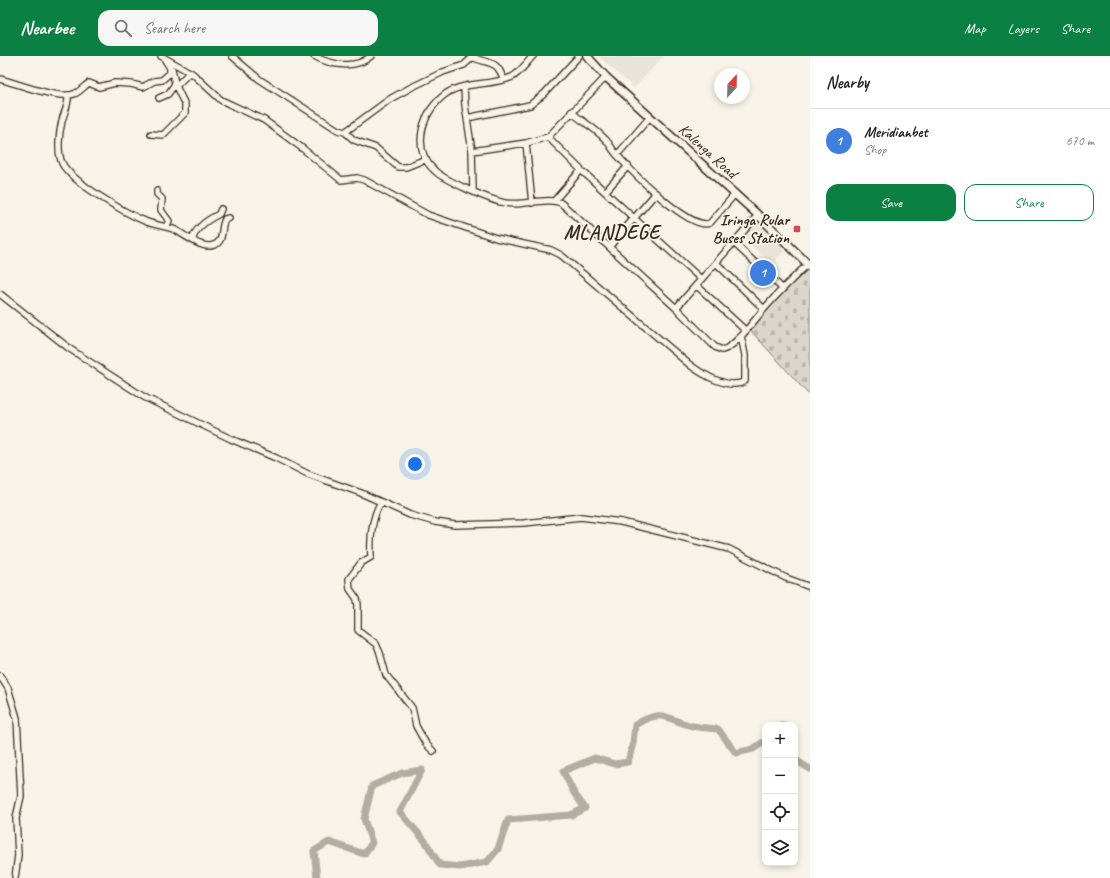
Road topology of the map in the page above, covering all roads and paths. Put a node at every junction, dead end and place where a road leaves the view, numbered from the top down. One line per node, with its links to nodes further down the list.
1 (232, 56): 21 (street)
2 (314, 56): 3 (street)
3 (371, 56)
4 (533, 56): 13 (street)
5 (579, 56): 20 (street)
6 (587, 56): 11 (main road, Kalenga Road)
7 (472, 57): 13 (street); 21 (street)
8 (163, 58): 9 (street); 16 (street)
9 (173, 64): 10 (street); 14 (street)
10 (190, 72): 14 (street); 54 (street)
11 (606, 77): 18 (street); 19 (main road, Kalenga Road)
12 (0, 79): 16 (street)
13 (504, 79): 15 (street)
14 (175, 85): 17 (street); 22 (street)
15 (464, 87): 20 (street); 27 (street)
16 (68, 95): 41 (street)
17 (159, 98)
18 (571, 112): 23 (street); 26 (street)
19 (650, 116): 26 (street); 34 (main road, Kalenga Road)
20 (467, 118): 25 (street)
21 (345, 132): 27 (street)
22 (151, 134)
23 (548, 137): 24 (street); 29 (street)
24 (526, 144): 25 (street); 36 (street)
25 (472, 151): 30 (street)
26 (617, 155): 28 (street)
27 (426, 159): 30 (street)
28 (628, 166): 32 (street); 33 (street)
29 (581, 170): 32 (street); 35 (street)
30 (473, 190): 36 (street)
31 (157, 191): 41 (street)
32 (605, 192): 40 (street)
33 (656, 193): 34 (street); 40 (street)
34 (735, 194): 38 (main road, Kalenga Road)
35 (554, 201): 36 (street); 44 (street)
36 (532, 203)
37 (221, 209): 42 (street)
38 (758, 215): 43 (street); 46 (main road, Kalenga Road)
39 (229, 218): 42 (street)
40 (633, 218): 44 (street); 47 (street)
41 (166, 227): 42 (street)
42 (193, 239)
43 (734, 243): 45 (street); 49 (street)
44 (609, 247): 51 (street)
45 (716, 263): 47 (street); 52 (street)
46 (809, 265): 49 (street)
47 (701, 279): 48 (street)
48 (696, 285): 51 (street); 53 (street)
49 (783, 289): 52 (street)
50 (0, 294): 55 (street)
51 (676, 308): 54 (street)
52 (764, 309): 53 (street)
53 (745, 330): 54 (street)
54 (741, 336)
55 (381, 502): 56 (street); 58 (street)
56 (810, 587)
57 (0, 676): 59 (street)
58 (433, 752)
59 (15, 878)

